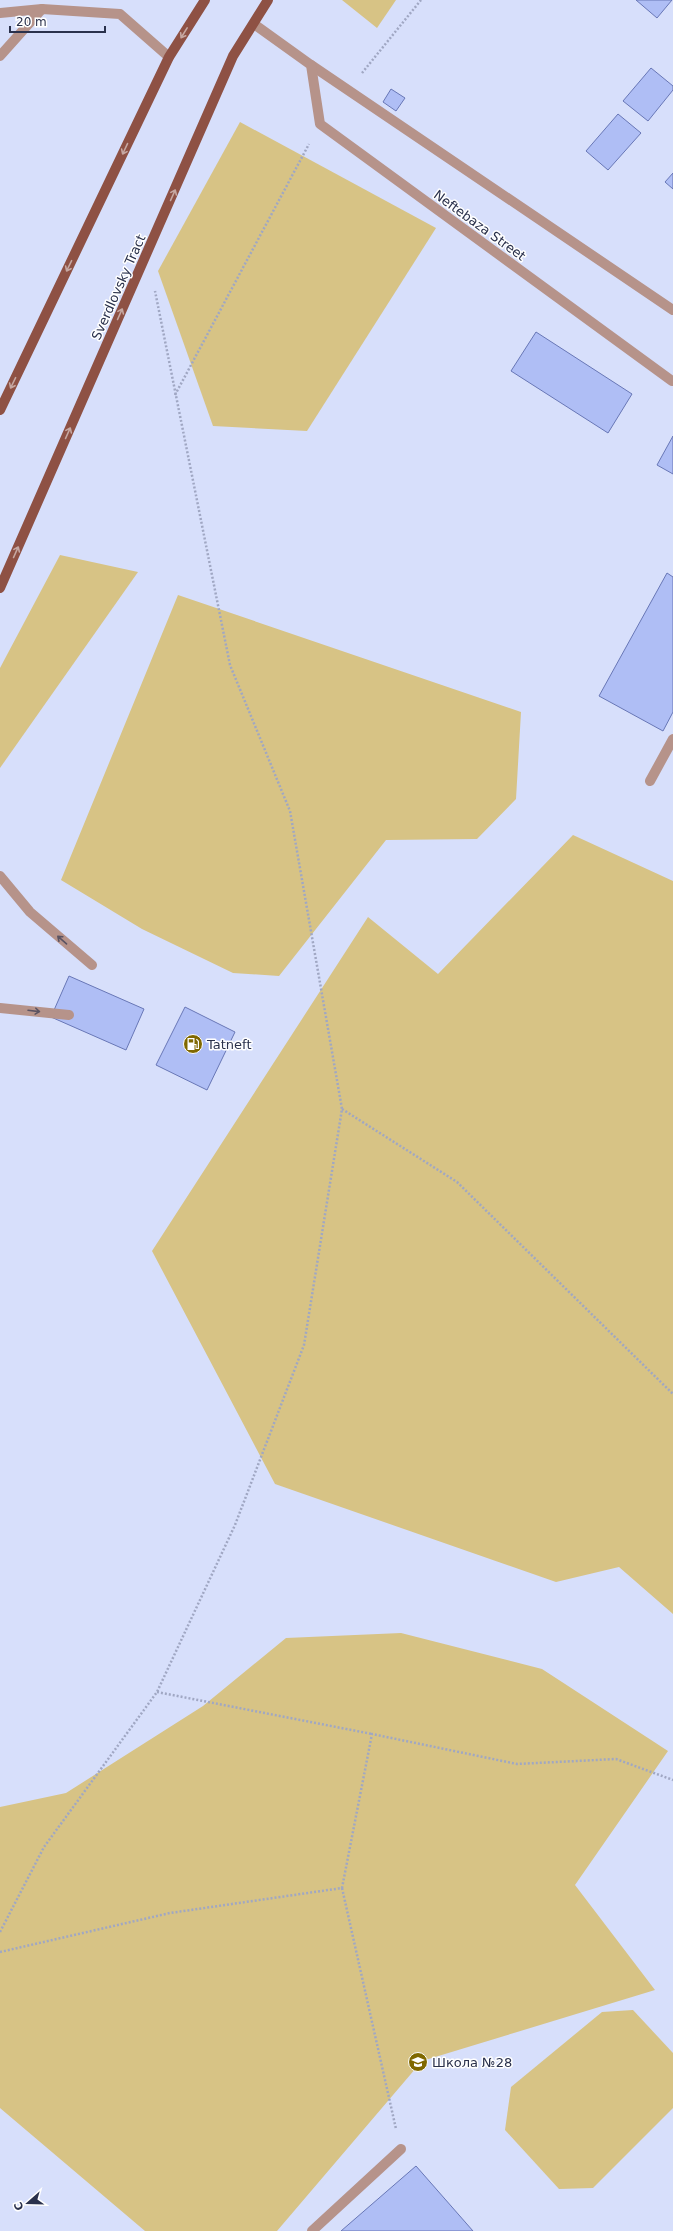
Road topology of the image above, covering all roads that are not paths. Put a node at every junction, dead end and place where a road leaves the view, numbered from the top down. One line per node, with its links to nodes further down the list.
1 (205, 0): 7 (main road, one-way to 7)
2 (268, 0): 5 (main road, Sverdlovsky Tract)
3 (42, 9): 4 (street); 6 (street); 7 (street)
4 (0, 13)
5 (254, 24): 8 (street); 12 (main road, Sverdlovsky Tract, one-way to 5)
6 (0, 56)
7 (169, 56): 11 (main road, one-way to 11)
8 (311, 65): 9 (street); 10 (street, Neftebaza Street)
9 (673, 310)
10 (672, 382)
11 (0, 410)
12 (0, 588)
13 (673, 739): 14 (street)
14 (650, 781)
15 (0, 876): 16 (street, one-way to 15)
16 (92, 965)
17 (0, 1008): 18 (street, one-way to 18)
18 (69, 1015)
19 (401, 2149): 20 (street)
20 (312, 2231)

